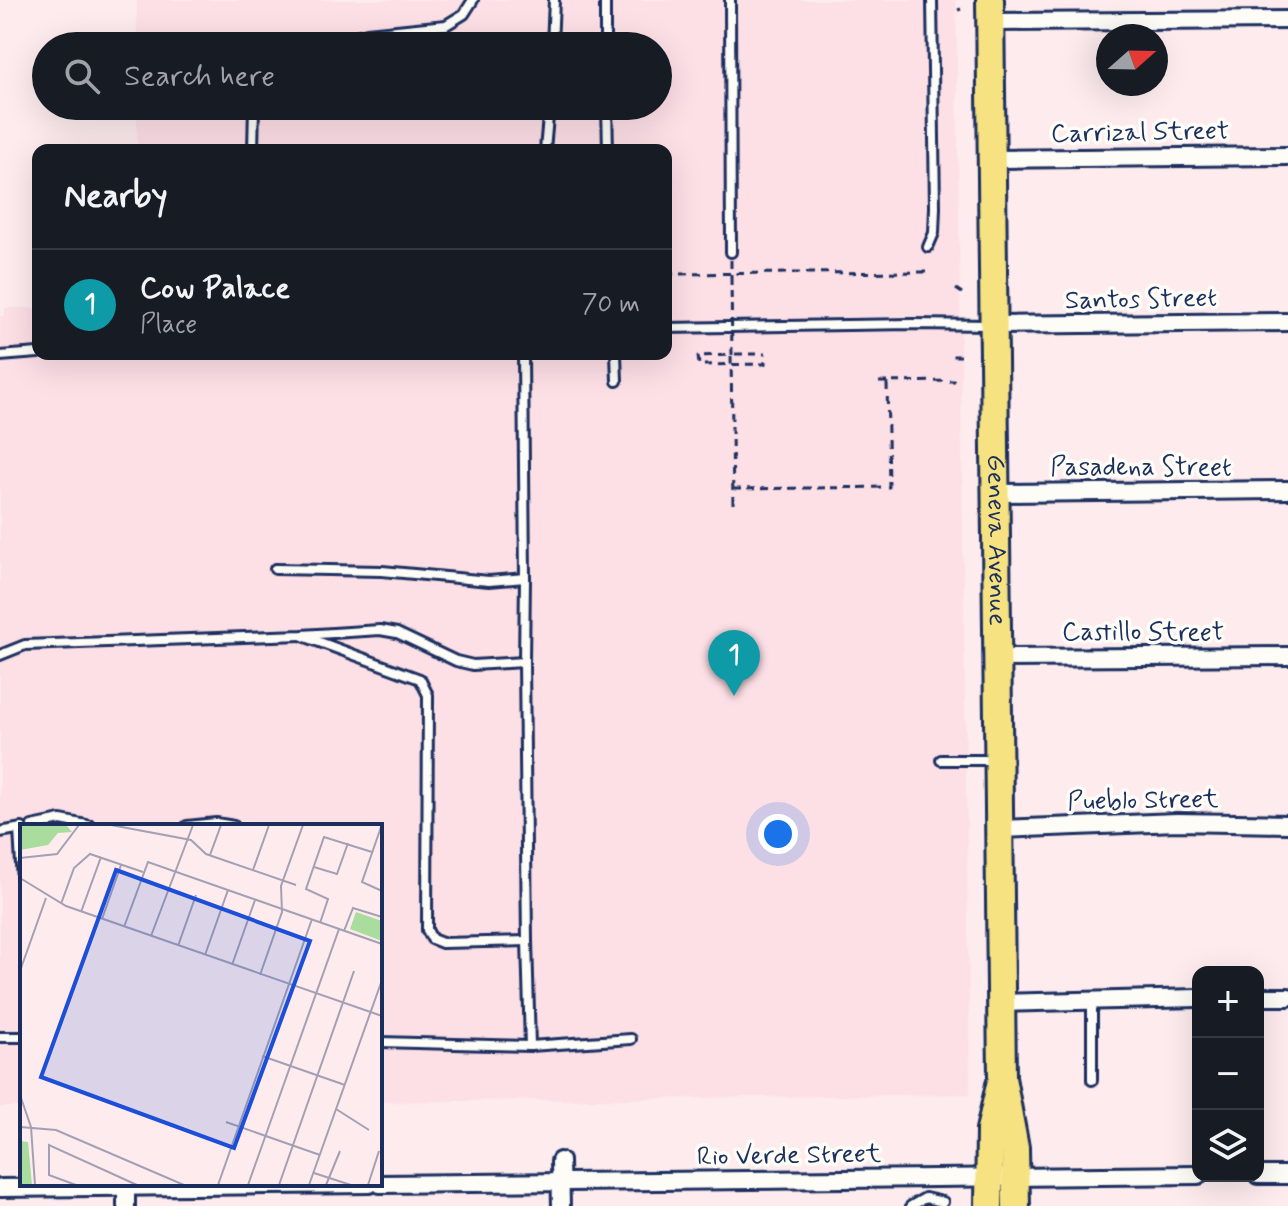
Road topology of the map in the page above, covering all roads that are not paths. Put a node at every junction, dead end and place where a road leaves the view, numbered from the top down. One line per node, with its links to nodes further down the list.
1 (473, 0): 8 (lane)
2 (554, 0): 9 (lane)
3 (605, 0): 10 (lane)
4 (730, 0): 20 (lane)
5 (932, 0): 19 (lane)
6 (990, 11): 7 (street); 18 (main road, Geneva Avenue)
7 (1288, 20)
8 (377, 32)
9 (553, 32)
10 (605, 32)
11 (254, 120): 14 (lane)
12 (548, 120): 15 (lane)
13 (607, 120): 16 (lane)
14 (253, 144)
15 (546, 144)
16 (608, 144)
17 (1288, 156): 18 (street, Carrizal Street)
18 (992, 159): 22 (main road, Geneva Avenue)
19 (928, 247)
20 (731, 252)
21 (1288, 322): 22 (street, Santos Street)
22 (994, 325): 23 (lane); 30 (main road, Geneva Avenue)
23 (672, 328)
24 (32, 353): 25 (lane)
25 (0, 356)
26 (523, 360): 32 (lane)
27 (616, 360): 28 (lane)
28 (617, 381)
29 (1288, 490): 30 (street, Pasadena Street)
30 (995, 493): 36 (main road, Geneva Avenue)
31 (275, 569): 32 (lane)
32 (525, 578): 37 (lane)
33 (302, 635): 34 (lane); 37 (lane); 46 (lane)
34 (0, 655)
35 (1288, 656): 36 (street, Castillo Street)
36 (997, 658): 39 (main road, Geneva Avenue)
37 (524, 662): 46 (lane)
38 (941, 760): 39 (lane)
39 (998, 760): 44 (main road, Geneva Avenue)
40 (42, 824): 41 (lane)
41 (82, 824)
42 (1288, 824): 44 (street, Pueblo Street)
43 (20, 828): 45 (lane)
44 (999, 829): 51 (main road, Geneva Avenue)
45 (0, 832)
46 (527, 941): 54 (lane)
47 (1264, 997): 48 (street)
48 (1288, 997)
49 (1192, 998): 50 (street)
50 (1092, 1000): 51 (street); 56 (lane)
51 (1001, 1003): 55 (main road, Geneva Avenue)
52 (631, 1039): 54 (lane)
53 (382, 1042): 54 (lane)
54 (530, 1046)
55 (1002, 1078): 61 (main road, Geneva Avenue); 62 (main road, Geneva Avenue)
56 (1092, 1080)
57 (560, 1161): 63 (street)
58 (1192, 1175): 61 (street, Rio Verde Street)
59 (1264, 1175): 60 (street)
60 (1288, 1175)
61 (1016, 1177): 62 (street, Rio Verde Street); 71 (main road, Geneva Avenue)
62 (989, 1178): 63 (street, Rio Verde Street); 70 (main road, Geneva Avenue)
63 (560, 1182): 64 (street, Rio Verde Street); 68 (street)
64 (382, 1184)
65 (84, 1186): 66 (street)
66 (0, 1188)
67 (943, 1202): 69 (lane)
68 (561, 1206)
69 (911, 1206)
70 (989, 1206)
71 (1016, 1206)

